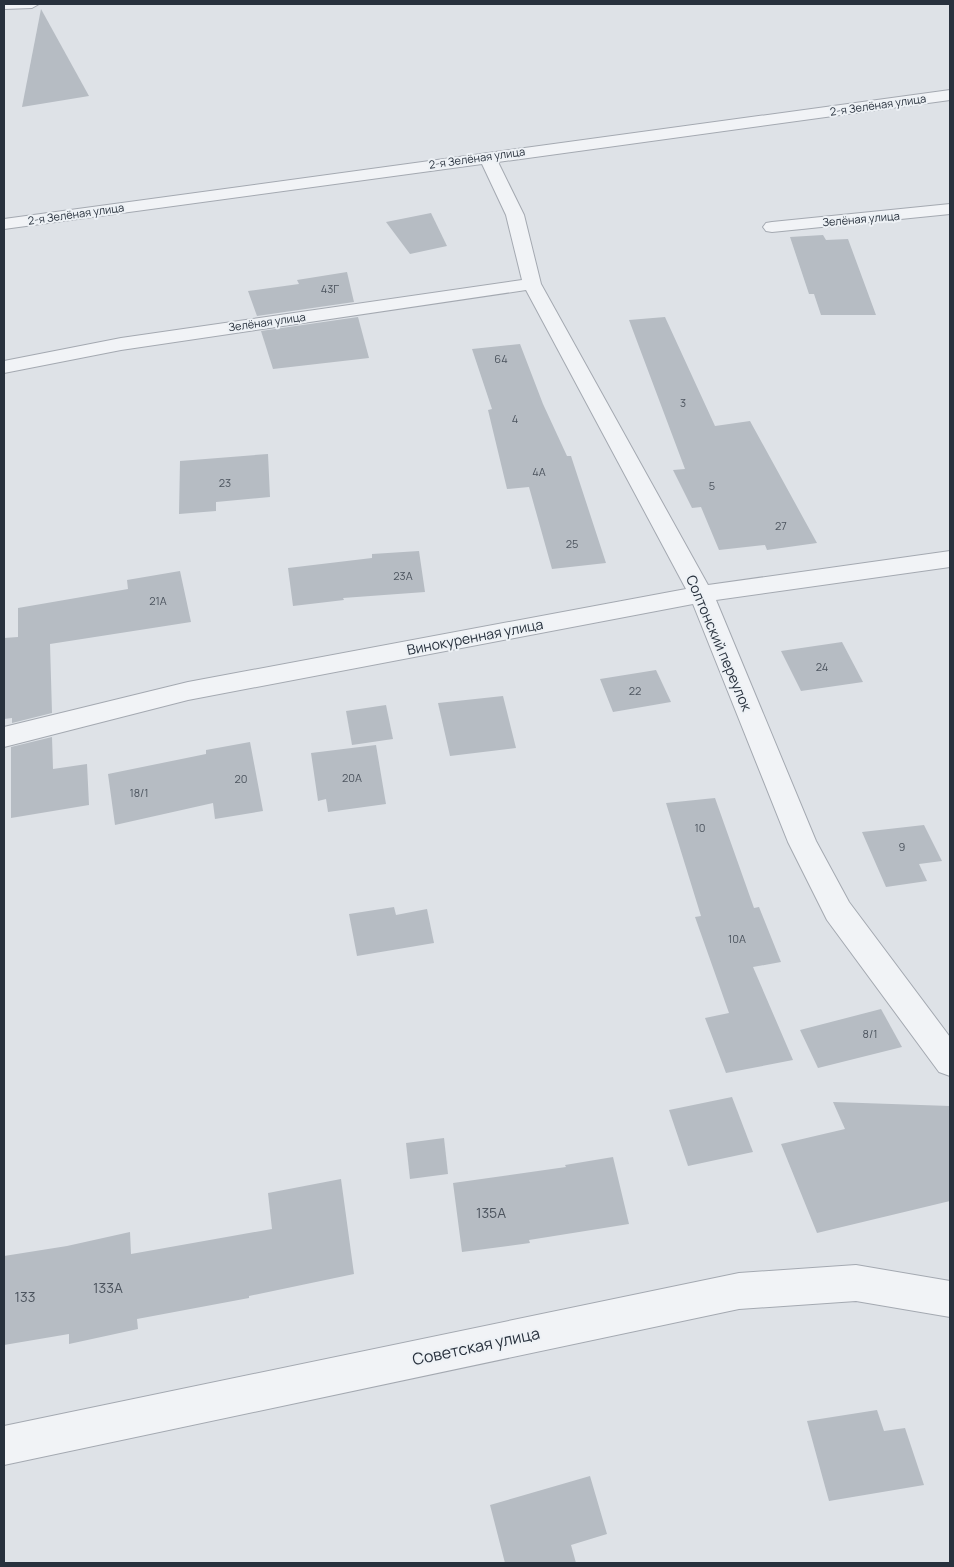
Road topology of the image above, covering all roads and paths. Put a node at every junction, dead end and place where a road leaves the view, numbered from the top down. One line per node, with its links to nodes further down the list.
1 (32, 4): 2 (street)
2 (4, 5)
3 (950, 95): 4 (street, 2-я Зелёная улица)
4 (487, 157): 6 (street, 2-я Зелёная улица); 8 (street, Солтонский переулок)
5 (950, 209): 7 (street, Зелёная улица)
6 (4, 224)
7 (772, 227)
8 (532, 284): 9 (street, Зелёная улица); 11 (street, Солтонский переулок)
9 (4, 367)
10 (950, 559): 11 (street, Винокуренная улица)
11 (701, 594): 12 (street, Винокуренная улица); 13 (street, Солтонский переулок)
12 (4, 737)
13 (950, 1062)
14 (950, 1299): 15 (street, Советская улица)
15 (4, 1446)

